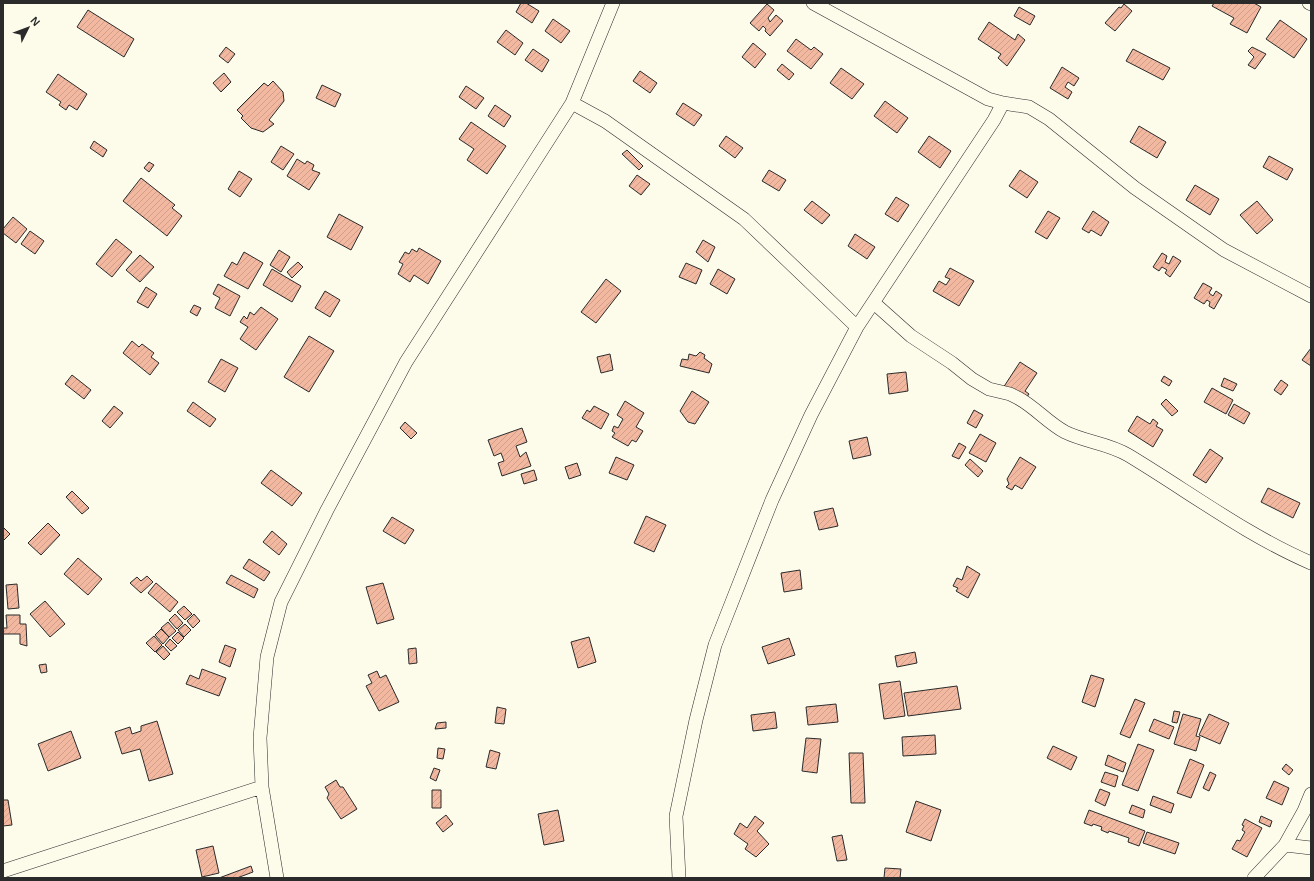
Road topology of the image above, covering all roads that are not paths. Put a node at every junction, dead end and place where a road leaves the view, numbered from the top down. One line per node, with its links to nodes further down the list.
1 (613, 3): 3 (street)
2 (813, 3): 4 (street)
3 (572, 103): 7 (street); 9 (street)
4 (1002, 103): 5 (street); 6 (street)
5 (1311, 296)
6 (874, 303): 7 (street); 8 (street)
7 (858, 327): 15 (street)
8 (1311, 563)
9 (262, 788): 13 (street); 14 (street)
10 (1311, 794): 11 (street)
11 (1285, 845): 12 (street); 16 (street)
12 (1311, 848)
13 (3, 871)
14 (277, 878)
15 (679, 878)
16 (1254, 878)

